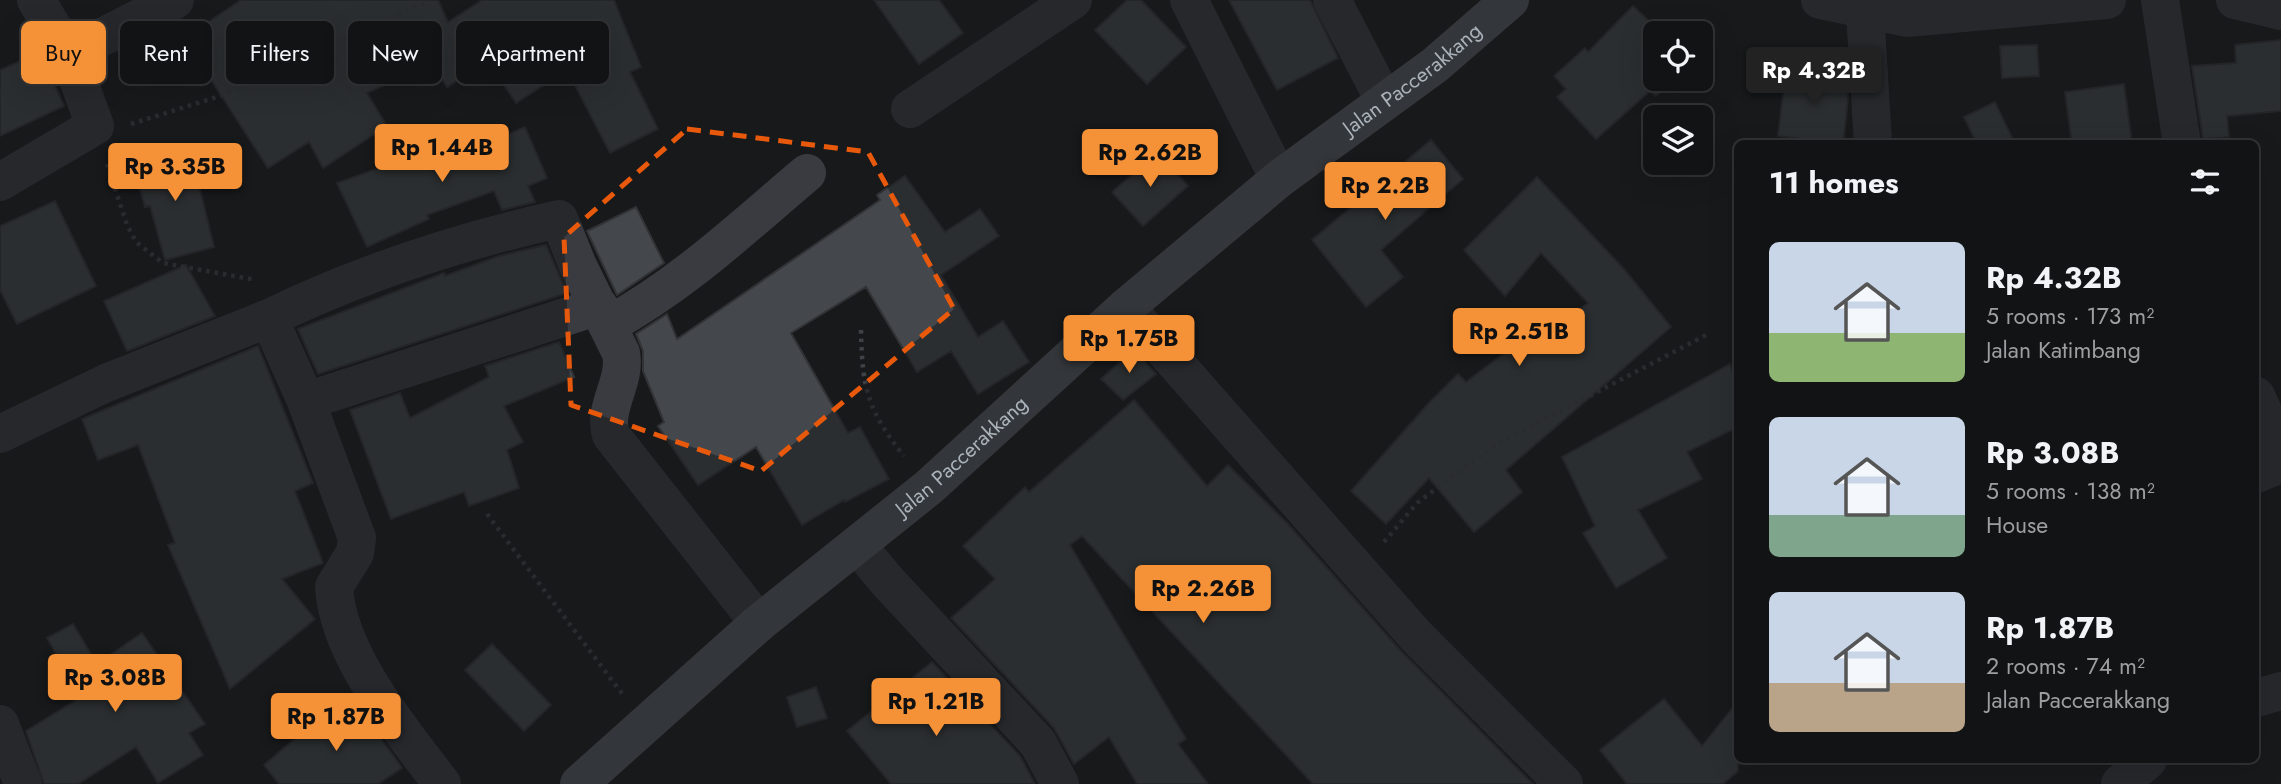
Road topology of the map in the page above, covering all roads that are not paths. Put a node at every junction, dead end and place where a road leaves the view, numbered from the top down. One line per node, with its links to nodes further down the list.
1 (36, 0): 12 (street)
2 (175, 0): 13 (street)
3 (1073, 0): 16 (street)
4 (1189, 0): 20 (street)
5 (1332, 0): 15 (street)
6 (1510, 0): 15 (main road, Jalan Paccerakkang)
7 (1820, 0): 11 (street)
8 (2107, 0): 10 (street)
9 (2160, 0): 18 (street)
10 (1969, 7): 11 (street)
11 (1866, 11): 17 (street)
12 (49, 21)
13 (106, 35)
14 (80, 84): 21 (street)
15 (1384, 100): 20 (main road, Jalan Paccerakkang)
16 (910, 109)
17 (1873, 140)
18 (2181, 140)
19 (807, 173): 23 (street)
20 (1279, 179): 22 (main road, Jalan Paccerakkang)
21 (0, 182)
22 (1126, 307): 31 (main road, Jalan Paccerakkang); 41 (street)
23 (603, 315): 24 (street); 25 (street); 32 (street)
24 (269, 318): 25 (street); 27 (street)
25 (306, 401): 38 (street)
26 (2259, 402): 28 (street)
27 (0, 434)
28 (2281, 450)
29 (2281, 464): 30 (street)
30 (2259, 473)
31 (858, 545): 32 (main road, Jalan Paccerakkang); 40 (street)
32 (759, 622): 39 (main road, Jalan Paccerakkang)
33 (2281, 691): 34 (street)
34 (2259, 697)
35 (0, 724): 37 (street)
36 (2144, 763): 42 (street)
37 (23, 784)
38 (442, 784)
39 (579, 784)
40 (1060, 784)
41 (1564, 784)
42 (2120, 784)

